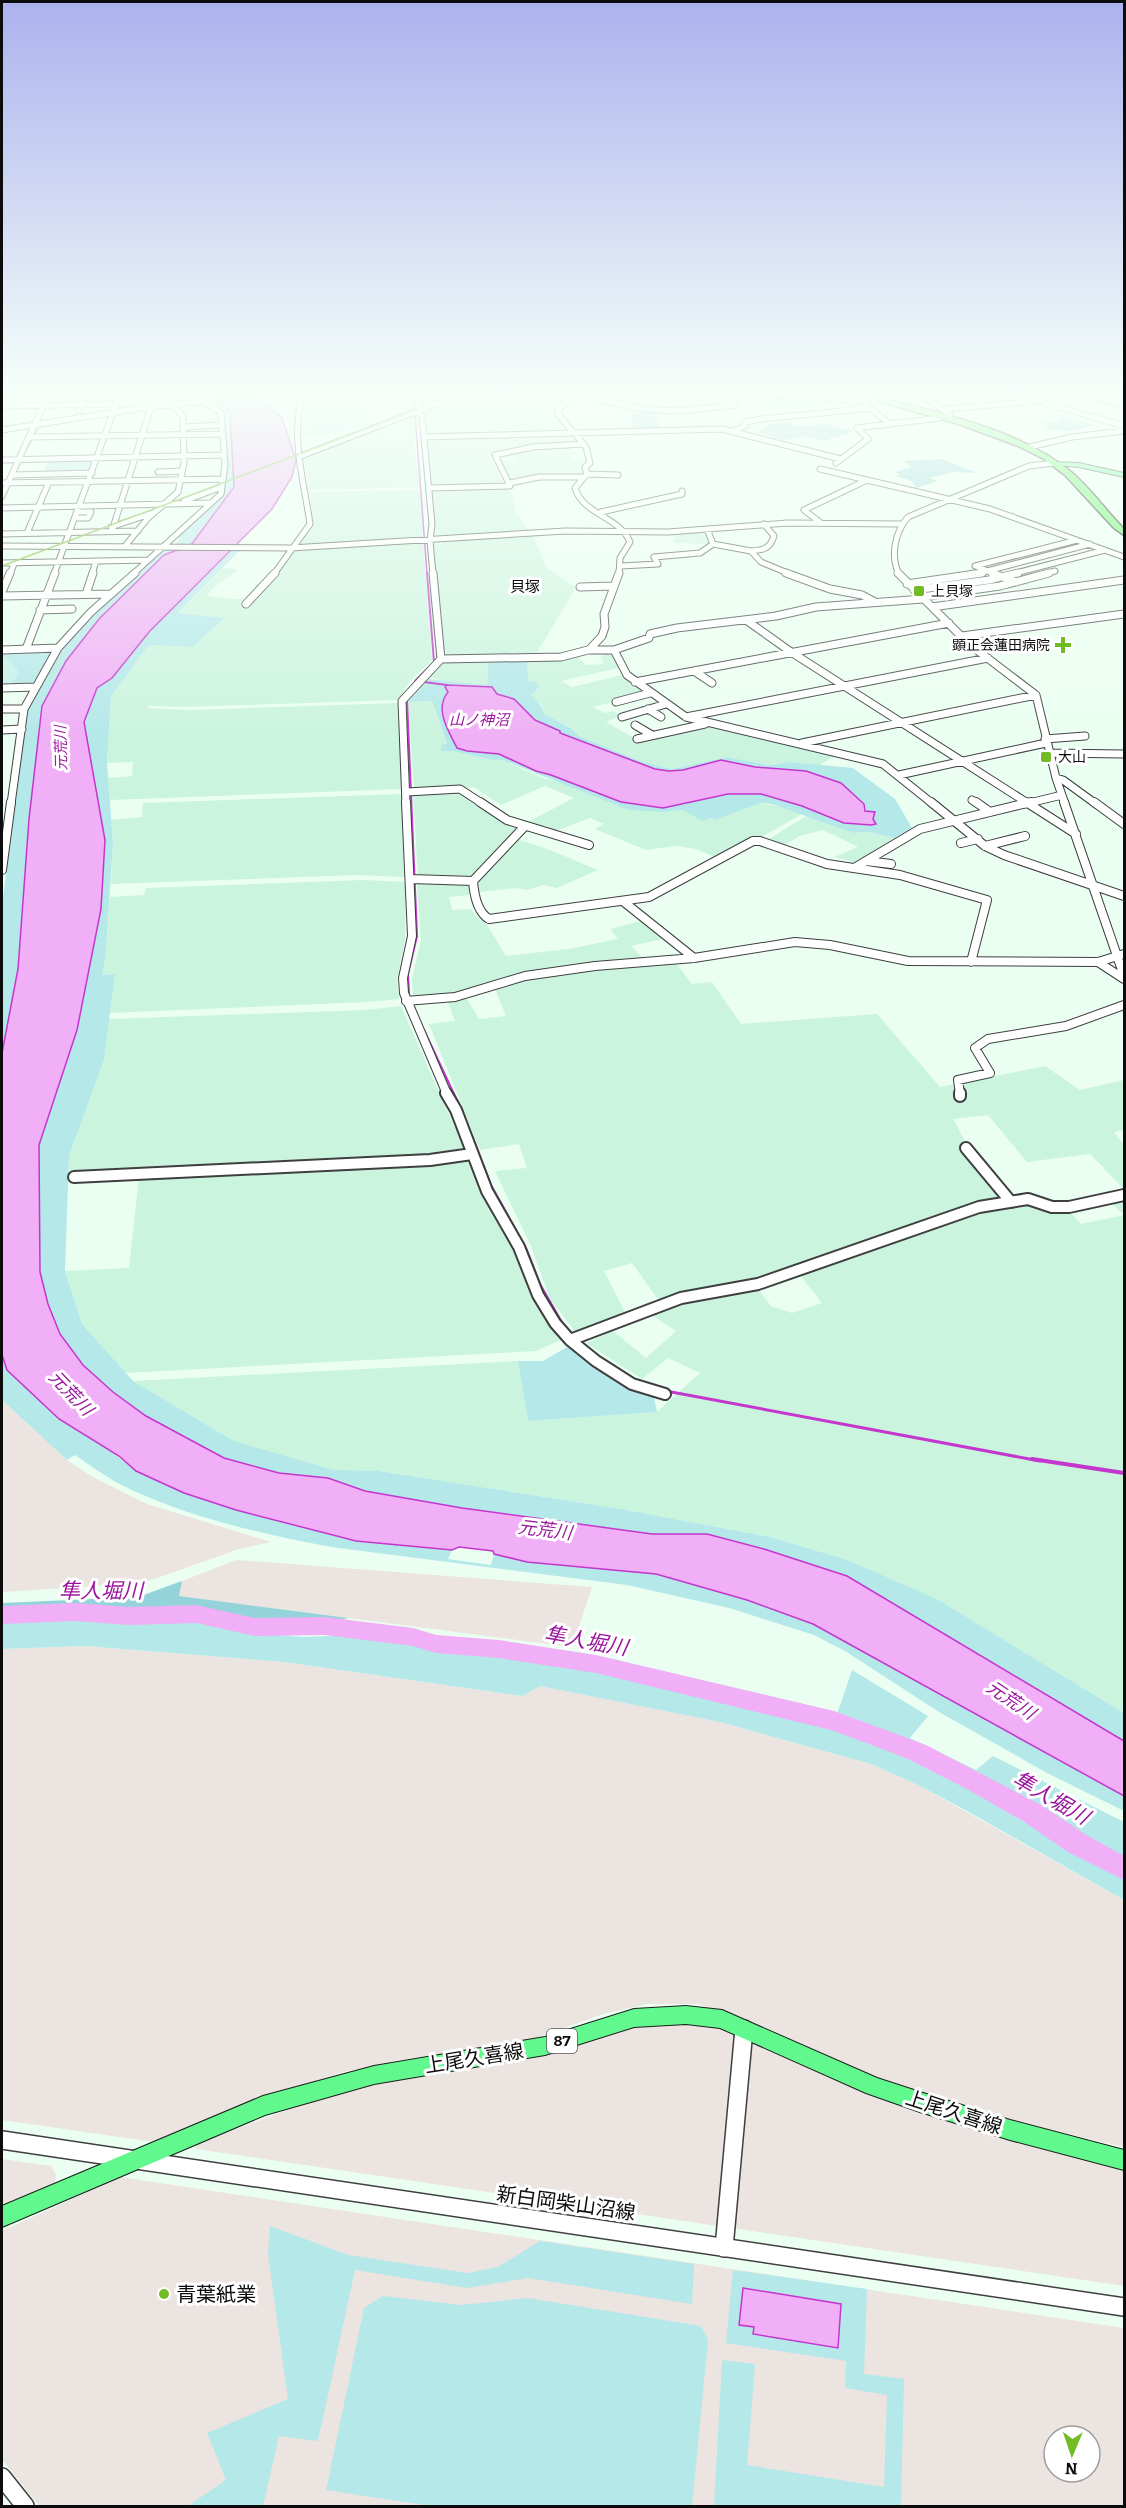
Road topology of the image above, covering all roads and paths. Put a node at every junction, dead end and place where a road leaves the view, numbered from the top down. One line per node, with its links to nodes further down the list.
1 (38, 508): 30 (street)
2 (46, 508): 17 (street)
3 (79, 508): 17 (street)
4 (102, 508): 17 (street)
5 (120, 508): 24 (street)
6 (159, 508): 19 (street)
7 (204, 508): 40 (street)
8 (308, 508): 41 (street)
9 (430, 508): 33 (street)
10 (593, 508): 18 (street)
11 (619, 508): 18 (street)
12 (808, 508): 20 (street)
13 (929, 508): 22 (street)
14 (985, 508): 34 (street)
15 (1101, 508): 31 (highway)
16 (1109, 508): 23 (highway)
17 (77, 512): 28 (street)
18 (601, 512): 27 (street)
19 (154, 513): 24 (street); 26 (street)
20 (821, 523): 21 (street); 22 (street)
21 (764, 524): 25 (street); 43 (street)
22 (902, 524): 57 (street)
23 (1125, 526)
24 (113, 529): 26 (street); 29 (street)
25 (707, 529): 27 (street); 35 (street)
26 (138, 531): 39 (street)
27 (625, 531): 33 (street); 50 (street)
28 (69, 532): 29 (street); 30 (street); 37 (street)
29 (99, 532): 37 (street)
30 (27, 533): 32 (street)
31 (1125, 533)
32 (2, 534)
33 (432, 539): 41 (street); 83 (street)
34 (1077, 540): 36 (street); 53 (street)
35 (713, 544): 43 (street); 50 (street)
36 (1090, 544): 42 (street); 53 (street)
37 (63, 545): 38 (street); 39 (street); 47 (street); 49 (street)
38 (2, 546)
39 (125, 546): 40 (street)
40 (163, 546): 41 (street); 45 (street)
41 (291, 548): 67 (street)
42 (1105, 549): 44 (street); 51 (street)
43 (751, 551): 68 (street)
44 (1125, 557)
45 (148, 560): 46 (street); 63 (street)
46 (96, 561): 47 (street); 62 (street)
47 (58, 562): 49 (street); 64 (street)
48 (2, 563): 49 (street)
49 (16, 563): 52 (street); 61 (street)
50 (621, 566): 59 (street)
51 (1042, 566): 54 (street); 56 (street)
52 (2, 569)
53 (988, 571): 54 (street); 57 (street)
54 (1002, 577): 56 (street); 60 (street)
55 (1125, 580): 69 (street)
56 (1016, 582): 66 (street)
57 (907, 584): 60 (street)
58 (580, 586): 59 (street)
59 (614, 586): 79 (street)
60 (914, 590): 66 (street)
61 (2, 592)
62 (86, 594): 63 (street); 64 (street)
63 (111, 594): 76 (street)
64 (45, 596): 65 (street); 71 (street)
65 (2, 597)
66 (922, 598): 68 (street); 69 (street)
67 (246, 604)
68 (878, 604): 73 (street)
69 (932, 607): 74 (street)
70 (72, 609): 71 (street)
71 (40, 610): 77 (street)
72 (1125, 614): 75 (street)
73 (746, 620): 80 (street); 81 (street)
74 (949, 623): 75 (street); 81 (street)
75 (962, 636): 82 (street)
76 (58, 648): 77 (street); 88 (street)
77 (26, 649): 78 (street)
78 (2, 650)
79 (588, 650): 80 (street); 83 (street)
80 (614, 650): 85 (street)
81 (791, 652): 84 (street); 87 (street)
82 (988, 658): 87 (street); 91 (street)
83 (441, 659): 115 (street)
84 (694, 671): 85 (street); 86 (street)
85 (635, 682): 90 (street)
86 (711, 683)
87 (845, 686): 99 (street); 100 (street)
88 (36, 687): 89 (street); 95 (street)
89 (2, 688)
90 (650, 693): 92 (street); 93 (street)
91 (1036, 695): 100 (street); 108 (street)
92 (616, 702)
93 (666, 704): 96 (street); 99 (street)
94 (2, 709): 95 (street)
95 (24, 709): 103 (street)
96 (648, 709): 97 (street); 98 (street)
97 (622, 717)
98 (661, 717)
99 (686, 717): 101 (street)
100 (901, 722): 109 (street); 112 (street)
101 (705, 723): 105 (street); 109 (street)
102 (635, 725): 105 (street)
103 (22, 729): 104 (street); 131 (street)
104 (2, 730)
105 (652, 735): 107 (street)
106 (1085, 736): 108 (street)
107 (637, 739)
108 (1046, 741): 110 (street); 112 (street)
109 (797, 744): 113 (street)
110 (1049, 753): 111 (street); 114 (street)
111 (1125, 754)
112 (961, 761): 113 (street); 118 (street)
113 (899, 776): 122 (street)
114 (1056, 778): 116 (street); 123 (street)
115 (407, 792): 120 (street); 136 (street)
116 (1062, 795): 118 (street); 125 (street)
117 (972, 800): 121 (street)
118 (1026, 804): 121 (street); 125 (street)
119 (501, 807): 120 (street)
120 (493, 811): 124 (street)
121 (990, 812): 122 (street)
122 (955, 821): 127 (street); 132 (street)
123 (1125, 824)
124 (525, 826): 129 (street); 137 (street)
125 (1076, 834): 138 (street)
126 (1025, 836): 130 (street)
127 (978, 839): 128 (street); 130 (street)
128 (961, 843)
129 (589, 845)
130 (986, 846): 138 (street)
131 (3, 848): 135 (street)
132 (866, 861): 133 (street); 134 (street)
133 (891, 864)
134 (856, 867): 140 (street); 143 (street)
135 (2, 870)
136 (411, 879): 137 (street); 146 (street)
137 (473, 881): 140 (street)
138 (1092, 884): 139 (street); 141 (street)
139 (1125, 896)
140 (624, 902): 142 (street)
141 (1121, 955): 144 (street); 145 (street)
142 (694, 958): 143 (street); 146 (street)
143 (971, 962): 144 (street)
144 (1098, 962): 145 (street)
145 (1125, 978)
146 (406, 1001): 150 (street)
147 (1125, 1005): 148 (street)
148 (960, 1096)
149 (966, 1148): 153 (street)
150 (472, 1154): 151 (street); 154 (street)
151 (74, 1177)
152 (1125, 1196): 153 (street)
153 (1011, 1202): 154 (street)
154 (570, 1340): 155 (street)
155 (665, 1394)
156 (744, 2029): 158 (main road, 上尾久喜線 / 87); 159 (main road, 上尾久喜線 / 87); 161 (street)
157 (2, 2140): 158 (street, 新白岡柴山沼線)
158 (134, 2160): 160 (main road, 上尾久喜線 / 87); 161 (street, 新白岡柴山沼線)
159 (1125, 2160)
160 (2, 2217)
161 (724, 2247): 162 (street, 新白岡柴山沼線)
162 (1125, 2307)
163 (2, 2477): 164 (street)
164 (25, 2506)

